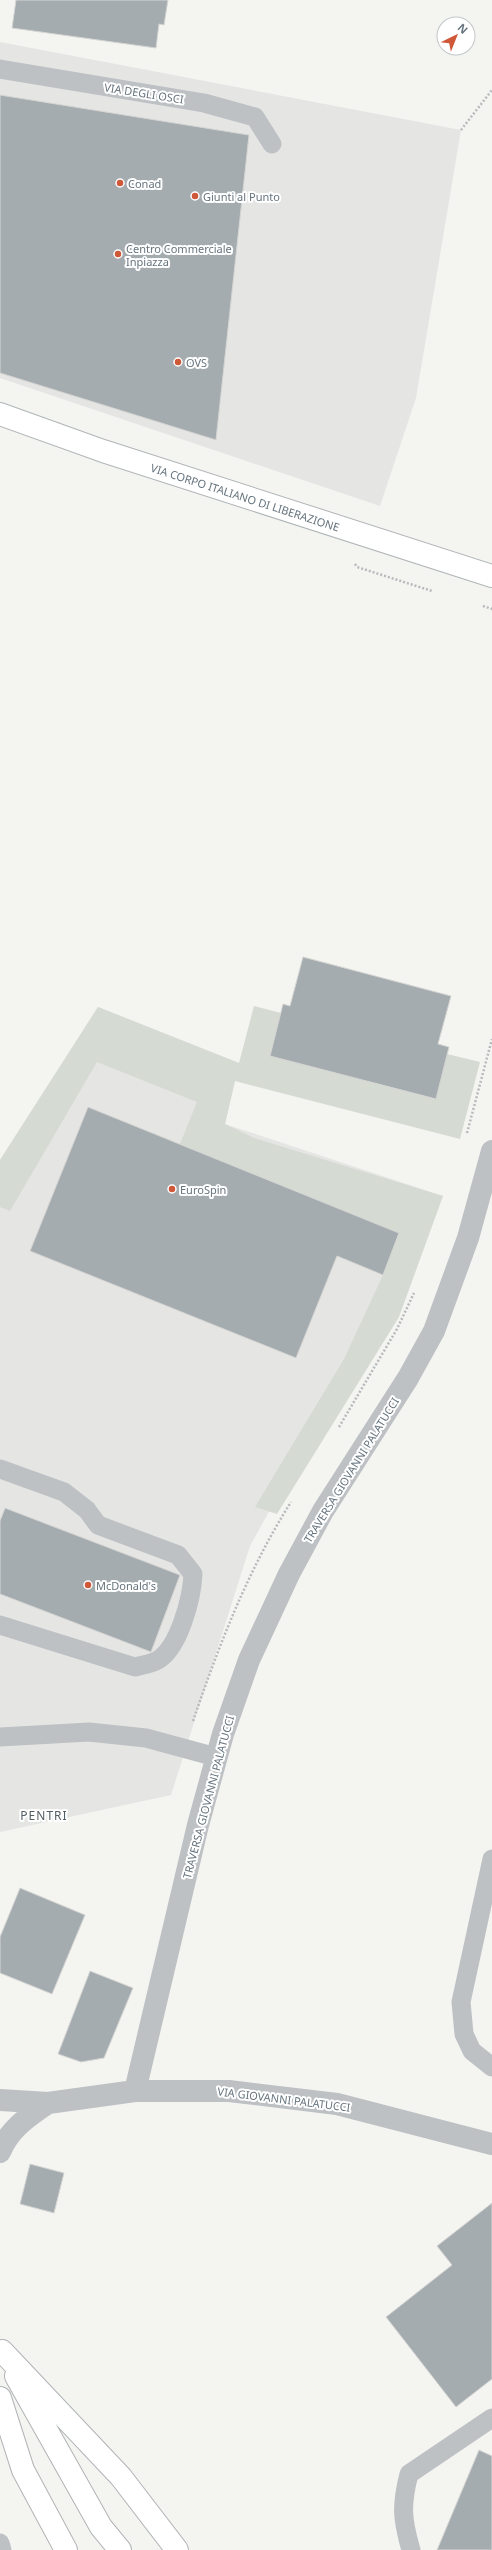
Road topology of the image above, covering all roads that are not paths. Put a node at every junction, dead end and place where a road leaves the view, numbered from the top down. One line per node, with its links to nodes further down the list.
1 (0, 69): 2 (lane, VIA DEGLI OSCI)
2 (272, 144)
3 (0, 414): 4 (main road, VIA CORPO ITALIANO DI LIBERAZIONE)
4 (492, 576)
5 (492, 1152): 9 (street, TRAVERSA GIOVANNI PALATUCCI)
6 (0, 1469): 7 (lane)
7 (0, 1625)
8 (0, 1737): 9 (lane)
9 (216, 1757): 12 (street, TRAVERSA GIOVANNI PALATUCCI)
10 (492, 1859): 11 (lane)
11 (492, 2067)
12 (135, 2091): 14 (street, VIA GIOVANNI PALATUCCI); 15 (street, VIA GIOVANNI PALATUCCI)
13 (0, 2100): 14 (street, VIA GIOVANNI PALATUCCI)
14 (48, 2103): 16 (street, VIA GIOVANNI PALATUCCI)
15 (492, 2144)
16 (0, 2152)
17 (1, 2347): 23 (main road); 24 (main road)
18 (0, 2398): 22 (main road)
19 (492, 2418): 25 (lane)
20 (0, 2543): 21 (lane)
21 (2, 2550)
22 (66, 2550)
23 (120, 2550)
24 (177, 2550)
25 (411, 2550)

